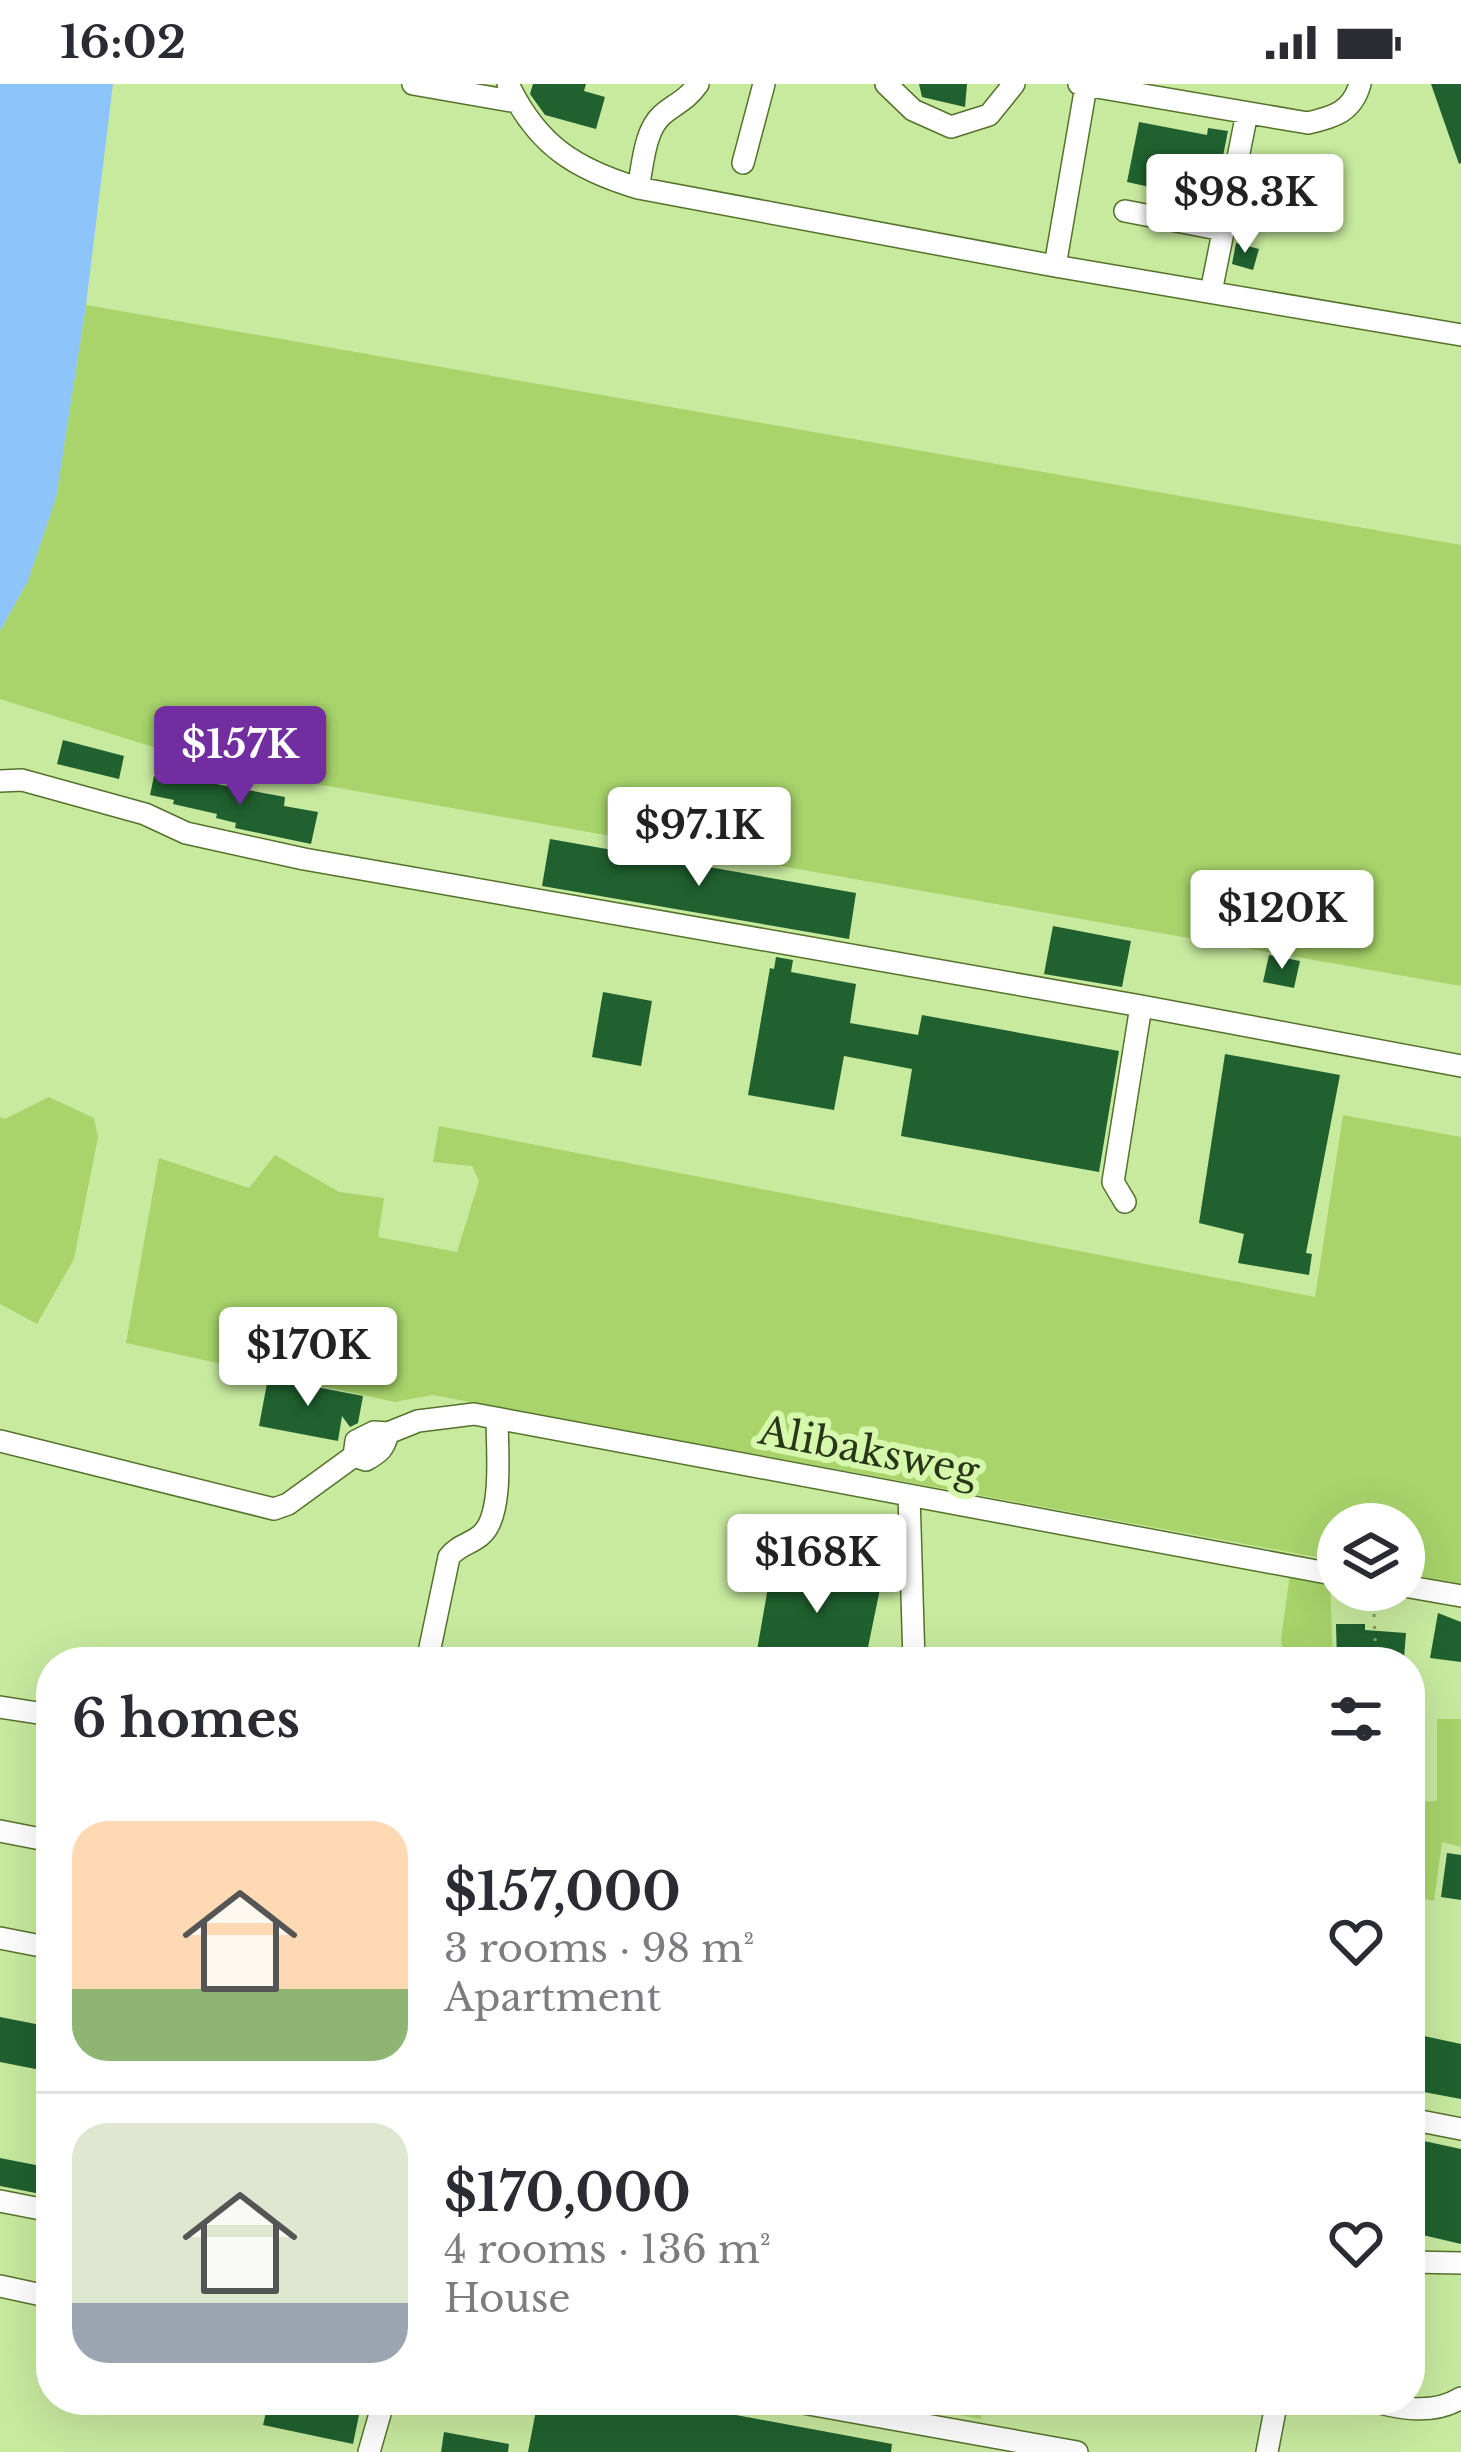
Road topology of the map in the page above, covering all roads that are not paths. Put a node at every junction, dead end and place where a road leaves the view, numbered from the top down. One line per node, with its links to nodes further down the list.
1 (413, 84): 8 (street)
2 (698, 84): 11 (street)
3 (764, 84): 10 (street)
4 (886, 84): 5 (street)
5 (1014, 84)
6 (1360, 84): 9 (street)
7 (1083, 85): 9 (street); 14 (street)
8 (513, 93): 11 (street)
9 (1247, 113): 13 (street)
10 (743, 163)
11 (638, 188): 14 (street)
12 (1125, 211): 13 (street)
13 (1223, 230): 15 (street)
14 (1055, 266): 15 (street)
15 (1210, 292): 16 (street)
16 (1461, 335)
17 (0, 781): 18 (street)
18 (1141, 1006): 19 (street); 20 (street)
19 (1461, 1066)
20 (1126, 1202)
21 (497, 1419): 22 (street, Alibaksweg); 23 (street, Alibaksweg); 27 (street)
22 (0, 1441)
23 (909, 1495): 24 (street, Alibaksweg); 28 (street)
24 (1317, 1571)
25 (1425, 1590): 26 (street)
26 (1461, 1596)
27 (430, 1647)
28 (914, 1647)
29 (0, 1707): 30 (street)
30 (36, 1713)
31 (0, 1831): 32 (street)
32 (36, 1838)
33 (0, 1938): 34 (street)
34 (36, 1945)
35 (1425, 2122): 36 (street)
36 (1461, 2129)
37 (0, 2201): 38 (street)
38 (36, 2208)
39 (1425, 2262): 40 (street)
40 (1461, 2263)
41 (0, 2285): 42 (street)
42 (36, 2293)
43 (1461, 2398): 44 (street)
44 (1425, 2408)
45 (379, 2415): 48 (street)
46 (869, 2415): 49 (street)
47 (1274, 2415): 50 (street)
48 (368, 2452)
49 (1077, 2452)
50 (1267, 2452)

